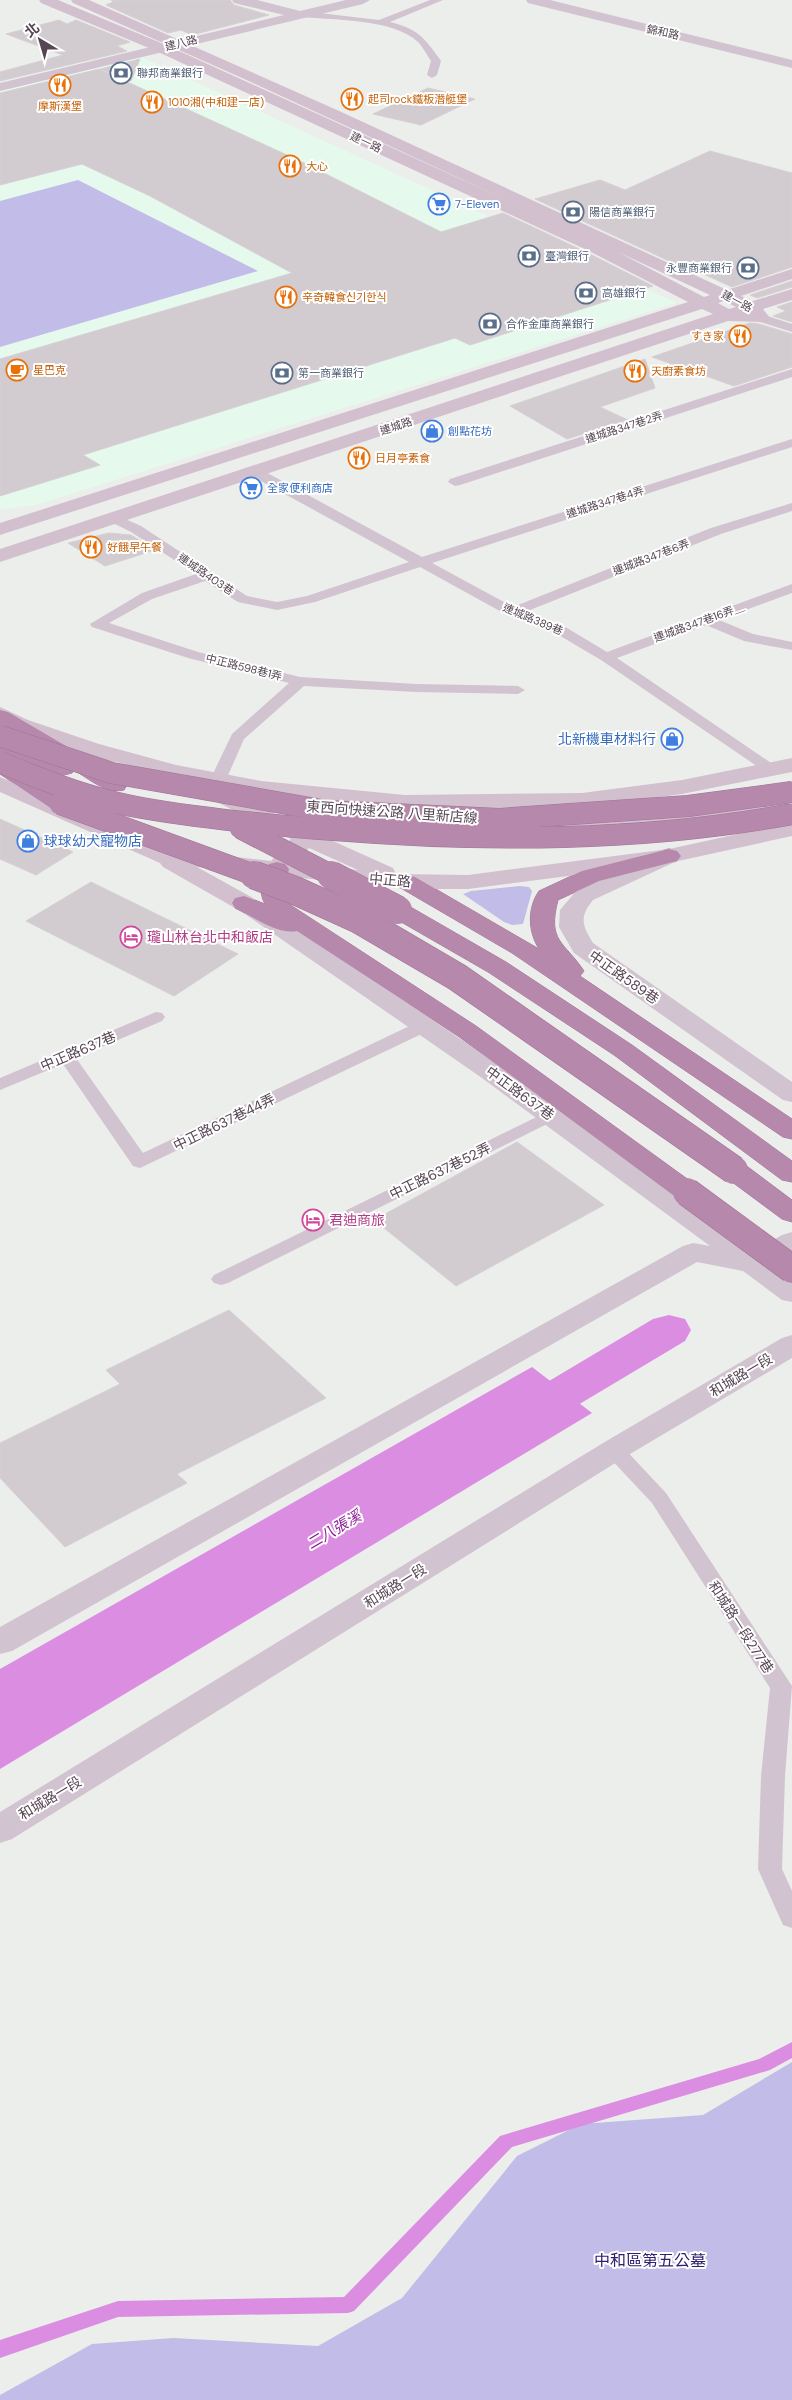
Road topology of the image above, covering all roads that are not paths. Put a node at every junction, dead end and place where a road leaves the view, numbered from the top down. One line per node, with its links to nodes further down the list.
1 (46, 0): 10 (main road, 建一路)
2 (78, 0): 9 (main road, 建一路)
3 (239, 0): 7 (street)
4 (363, 0): 7 (street, 建八路)
5 (438, 0): 8 (lane)
6 (533, 0): 11 (street, 錦和路)
7 (302, 14): 8 (lane); 9 (street, 建八路)
8 (380, 23): 12 (lane)
9 (180, 44): 10 (street, 建八路); 16 (main road, 建一路)
10 (161, 48): 13 (street, 建八路); 17 (main road, 建一路)
11 (792, 64)
12 (432, 75)
13 (0, 87)
14 (792, 274): 16 (main road, 連城路)
15 (792, 294): 18 (main road)
16 (727, 296): 17 (main road, 連城路); 18 (main road, 建一路)
17 (703, 304): 19 (main road, 建一路); 27 (main road, 連城路)
18 (757, 313): 19 (main road, 建一路); 20 (lane)
19 (729, 316): 23 (main road, 連城路)
20 (792, 328)
21 (792, 373): 24 (lane, 連城路347巷2弄)
22 (792, 443): 29 (lane, 連城路347巷4弄)
23 (255, 472): 26 (main road, 連城路); 29 (lane, 連城路389巷)
24 (456, 482)
25 (792, 507): 32 (lane, 連城路347巷6弄)
26 (114, 518): 28 (main road, 連城路); 30 (lane, 連城路403巷)
27 (5, 526)
28 (0, 556)
29 (419, 562): 30 (lane, 連城路403巷); 32 (lane, 連城路389巷)
30 (208, 575): 36 (lane, 中正路598巷1弄)
31 (792, 588): 33 (lane, 連城路347巷16弄＿)
32 (512, 612): 35 (lane, 連城路389巷)
33 (708, 620): 34 (lane); 35 (lane, 連城路347巷16弄＿)
34 (792, 646)
35 (606, 657): 42 (lane, 連城路389巷)
36 (300, 682): 37 (lane, 中正路598巷1弄); 45 (lane)
37 (518, 690)
38 (0, 716): 43 (main road); 47 (highway, bridge)
39 (0, 736): 48 (highway, 東西向快速公路 八里新店線, bridge)
40 (0, 747): 47 (highway)
41 (0, 763): 51 (highway, bridge); 53 (highway, 東西向快速公路 八里新店線, bridge)
42 (782, 768): 50 (main road)
43 (174, 771): 45 (main road); 56 (main road)
44 (0, 777): 51 (highway)
45 (218, 780): 50 (main road)
46 (0, 784): 57 (main road, 中正路)
47 (116, 785): 72 (highway, bridge)
48 (792, 792)
49 (792, 799): 52 (main road)
50 (582, 800): 54 (main road)
51 (60, 804): 73 (highway, bridge)
52 (728, 812): 54 (main road); 59 (main road)
53 (792, 814)
54 (434, 824): 56 (main road)
55 (792, 829): 58 (main road, 中正路)
56 (306, 838): 60 (main road); 61 (main road)
57 (161, 856): 60 (main road, 中正路); 62 (main road)
58 (669, 856): 59 (main road, 中正路); 64 (highway); 69 (street, 中正路589巷)
59 (625, 860): 61 (main road, 中正路)
60 (277, 869): 61 (main road, 中正路); 63 (highway)
61 (407, 882): 64 (highway)
62 (244, 903): 63 (highway); 66 (street, 中正路637巷)
63 (349, 955): 76 (highway, bridge)
64 (595, 997): 71 (highway)
65 (156, 1017): 67 (lane, 中正路637巷)
66 (424, 1026): 67 (lane, 中正路637巷44弄); 70 (street, 中正路637巷)
67 (66, 1056): 68 (lane, 中正路637巷)
68 (0, 1084)
69 (792, 1094)
70 (551, 1116): 75 (street, 中正路637巷); 77 (lane, 中正路637巷52弄)
71 (792, 1131)
72 (792, 1174)
73 (792, 1213)
74 (792, 1241): 75 (street)
75 (754, 1264): 78 (street, 中正路637巷); 81 (street)
76 (792, 1269)
77 (221, 1279)
78 (792, 1293)
79 (792, 1345): 80 (street, 和城路一段)
80 (614, 1450): 82 (street, 和城路一段); 83 (lane, 和城路一段277巷)
81 (0, 1642)
82 (0, 1829)
83 (792, 1918)

